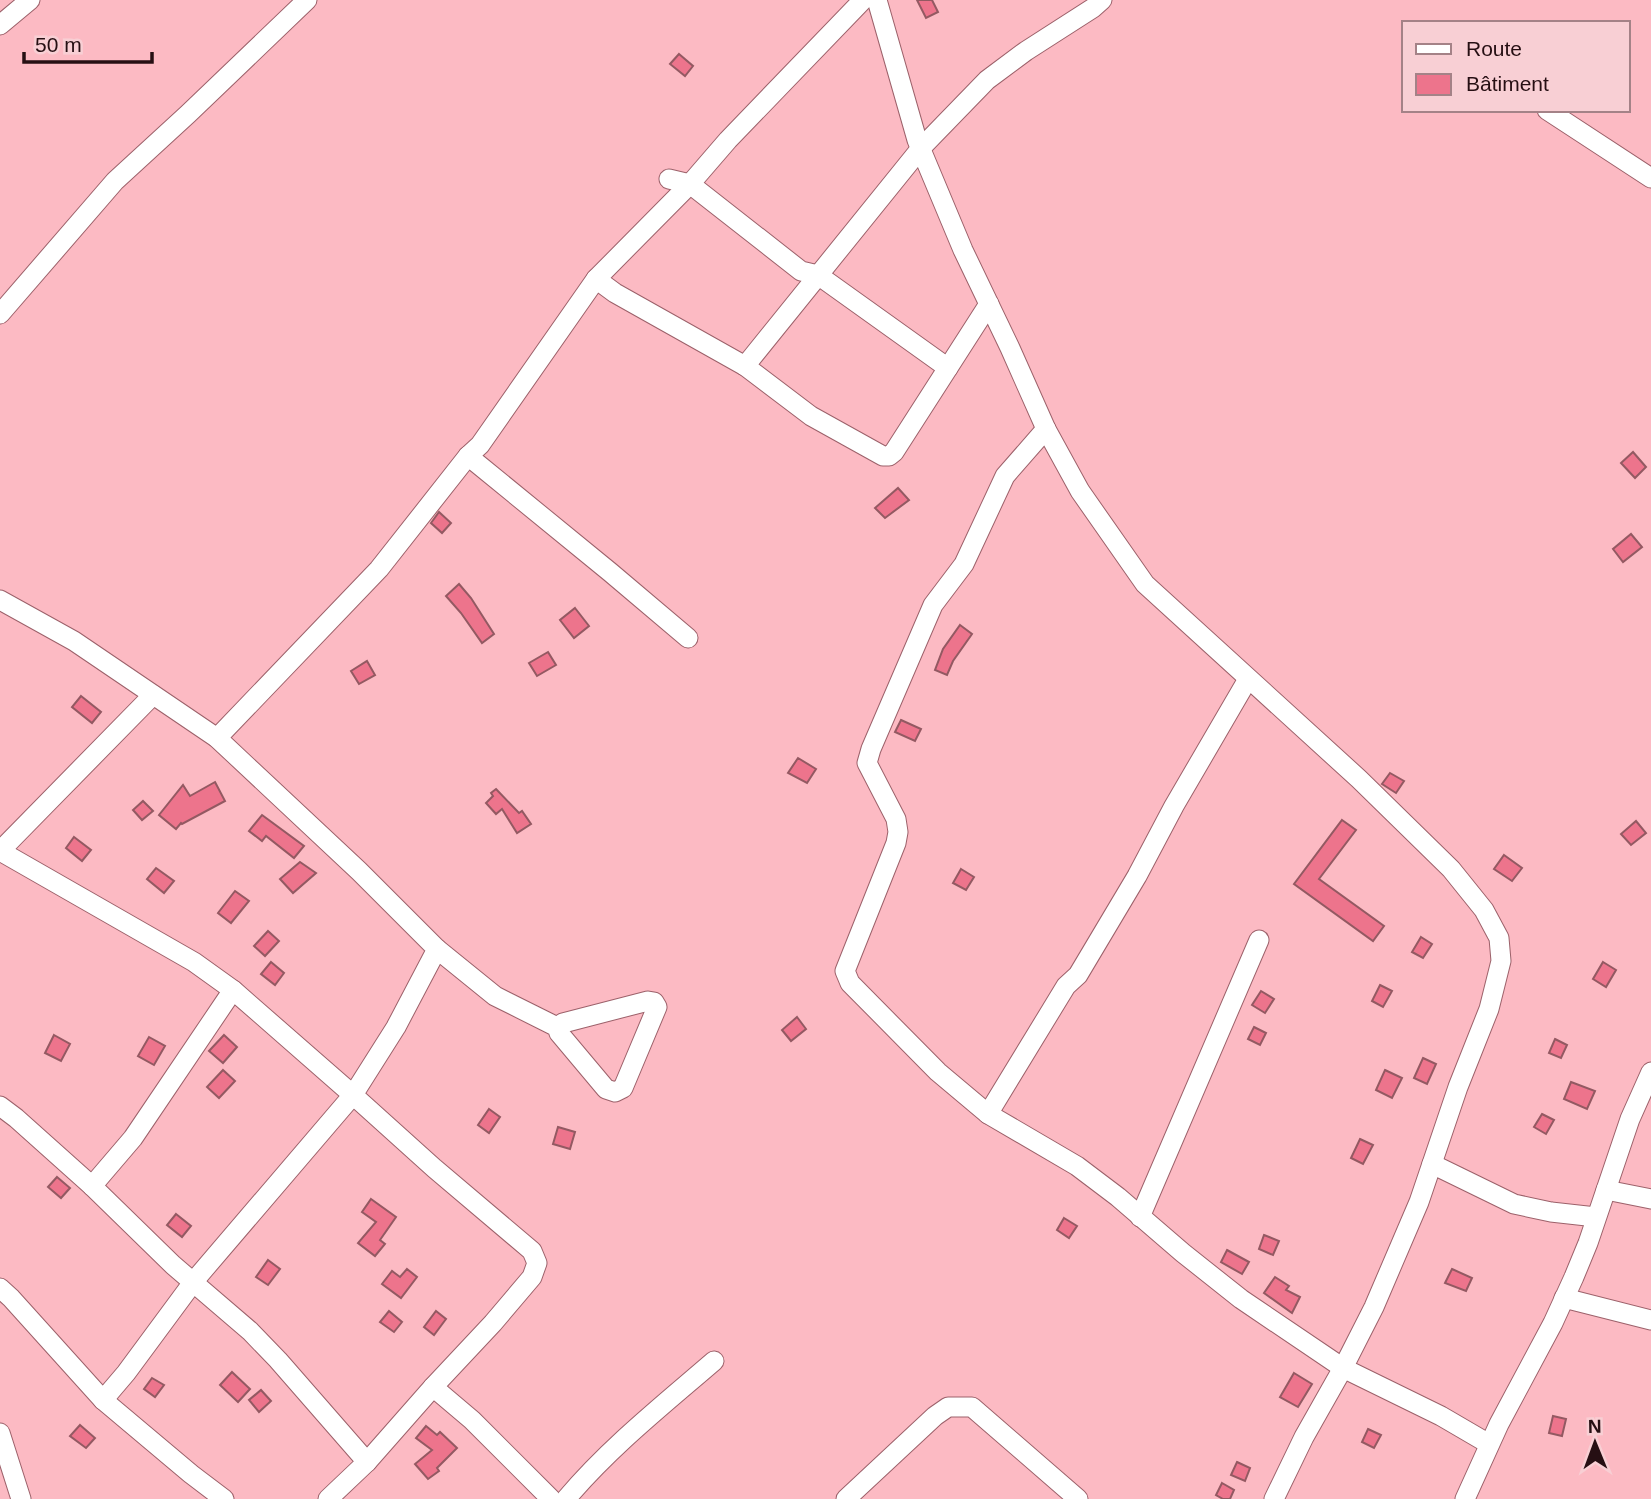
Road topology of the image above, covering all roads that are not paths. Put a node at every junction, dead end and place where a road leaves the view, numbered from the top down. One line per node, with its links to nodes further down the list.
1 (30, 0): 6 (street)
2 (307, 0): 15 (street)
3 (863, 0): 11 (street)
4 (877, 0): 8 (street)
5 (1102, 0): 8 (street)
6 (0, 25)
7 (1550, 112): 9 (street)
8 (921, 148): 12 (street); 14 (street)
9 (1651, 178)
10 (669, 179): 11 (street)
11 (690, 184): 12 (street); 13 (street)
12 (818, 275): 16 (street); 17 (street)
13 (596, 279): 16 (street); 19 (street)
14 (989, 304): 17 (street); 18 (street)
15 (0, 314)
16 (745, 366): 17 (street)
17 (948, 368)
18 (1046, 429): 22 (street); 33 (street)
19 (468, 456): 21 (street); 24 (street)
20 (0, 600): 23 (street)
21 (688, 638)
22 (1248, 679): 33 (street); 34 (street)
23 (153, 695): 24 (street); 25 (street)
24 (217, 738): 27 (street)
25 (0, 851): 28 (street)
26 (1259, 940): 38 (street)
27 (437, 949): 29 (street); 31 (street)
28 (233, 990): 31 (street); 35 (street)
29 (557, 1027): 29 (street)
30 (1651, 1072): 36 (street)
31 (353, 1095): 40 (street); 46 (street)
32 (0, 1106): 35 (street)
33 (988, 1114): 38 (street)
34 (1432, 1164): 39 (street); 45 (street)
35 (92, 1186): 40 (street)
36 (1606, 1189): 37 (street); 39 (street)
37 (1651, 1199)
38 (1140, 1217): 45 (street)
39 (1596, 1217): 42 (street)
40 (194, 1281): 47 (street); 50 (street)
41 (0, 1288): 47 (street)
42 (1564, 1298): 43 (street); 49 (street)
43 (1651, 1321)
44 (714, 1361): 55 (street)
45 (1343, 1368): 49 (street); 58 (street)
46 (433, 1387): 50 (street); 54 (street)
47 (103, 1400): 52 (street)
48 (0, 1433): 51 (street)
49 (1489, 1444): 59 (street)
50 (368, 1462): 53 (street)
51 (21, 1499)
52 (224, 1499)
53 (328, 1499)
54 (551, 1499)
55 (566, 1499)
56 (846, 1499): 57 (street)
57 (1078, 1499)
58 (1274, 1499)
59 (1465, 1499)

